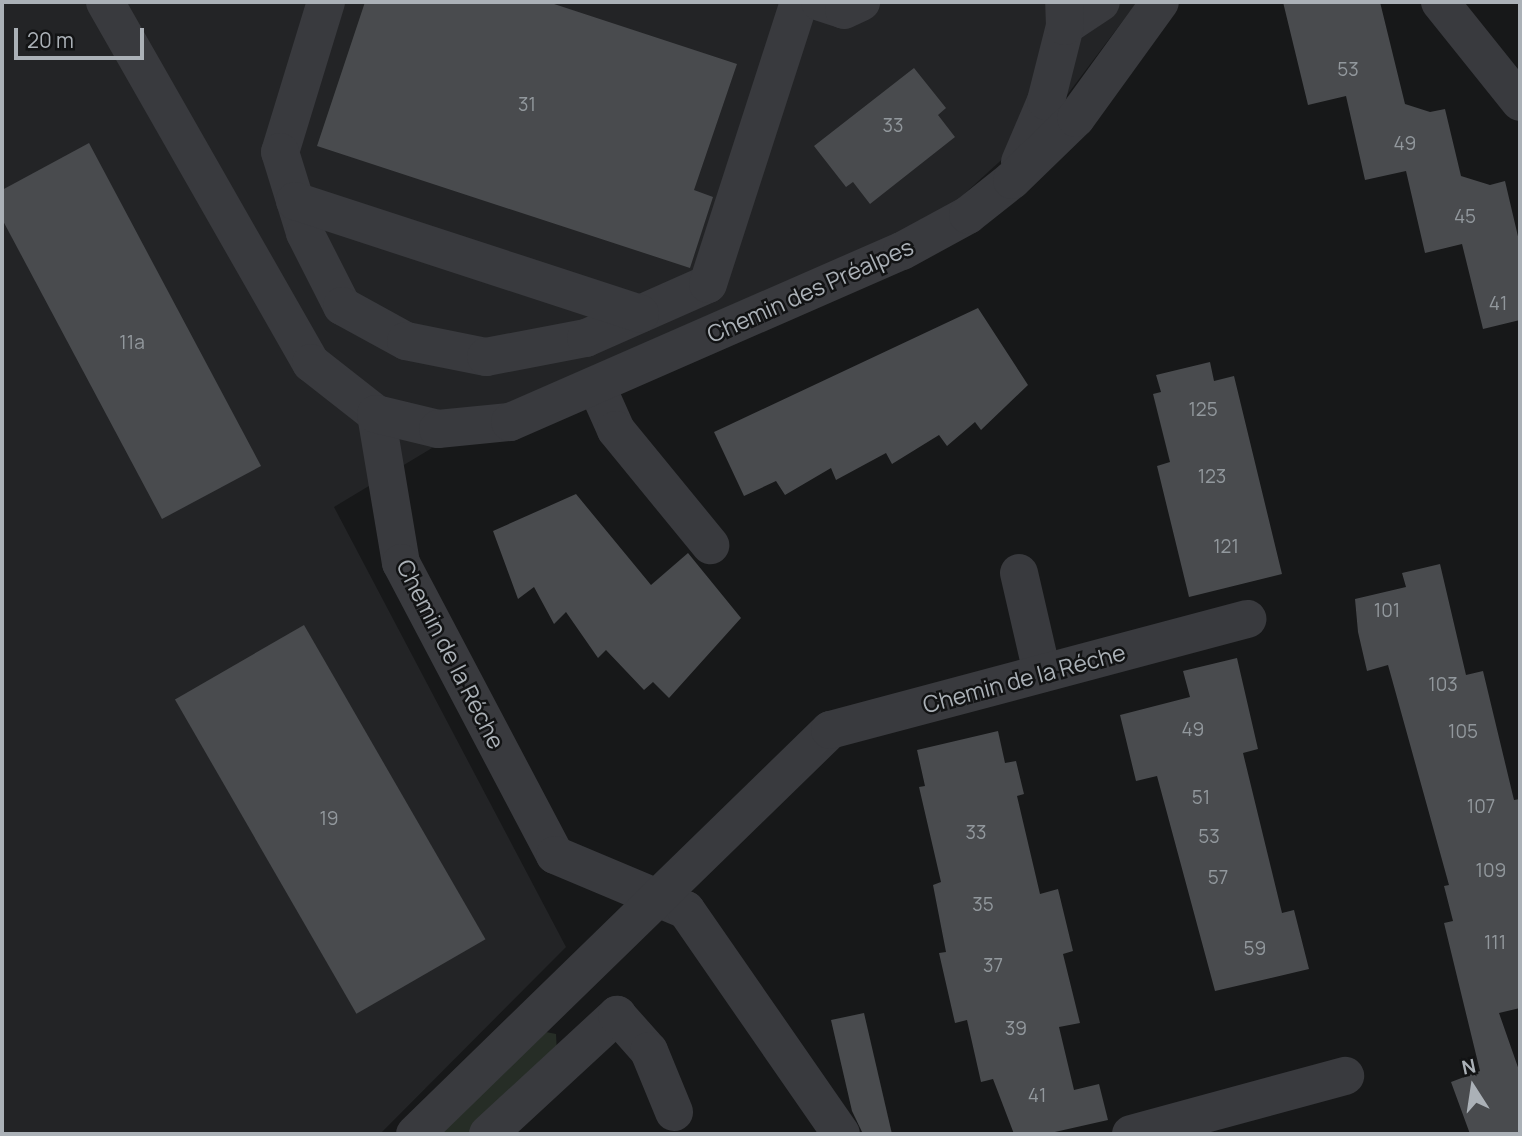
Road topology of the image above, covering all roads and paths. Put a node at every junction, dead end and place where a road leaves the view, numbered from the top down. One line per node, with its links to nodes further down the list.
1 (105, 2): 15 (street)
2 (326, 2): 12 (street)
3 (799, 2): 13 (street)
4 (820, 2): 5 (street)
5 (861, 2)
6 (1101, 2): 9 (street)
7 (1160, 2): 11 (street, Chemin des Préalpes)
8 (1440, 2): 10 (street)
9 (1065, 14): 11 (street)
10 (1520, 103)
11 (1012, 180): 14 (street, Chemin des Préalpes)
12 (295, 201): 13 (street); 13 (street)
13 (640, 314)
14 (596, 385): 15 (street, Chemin des Préalpes); 16 (street)
15 (376, 414): 20 (street, Chemin de la Réche)
16 (710, 545)
17 (1019, 573): 19 (street)
18 (1247, 619): 19 (street, Chemin de la Réche)
19 (1042, 673): 20 (street, Chemin de la Réche)
20 (655, 895): 21 (street, Chemin de la Réche); 27 (street, Chemin de la Réche)
21 (551, 998): 22 (street); 25 (street, Chemin de la Réche)
22 (592, 1038): 24 (street); 26 (street)
23 (1345, 1076): 28 (street)
24 (674, 1112)
25 (415, 1134)
26 (488, 1134)
27 (841, 1134)
28 (1131, 1134)

